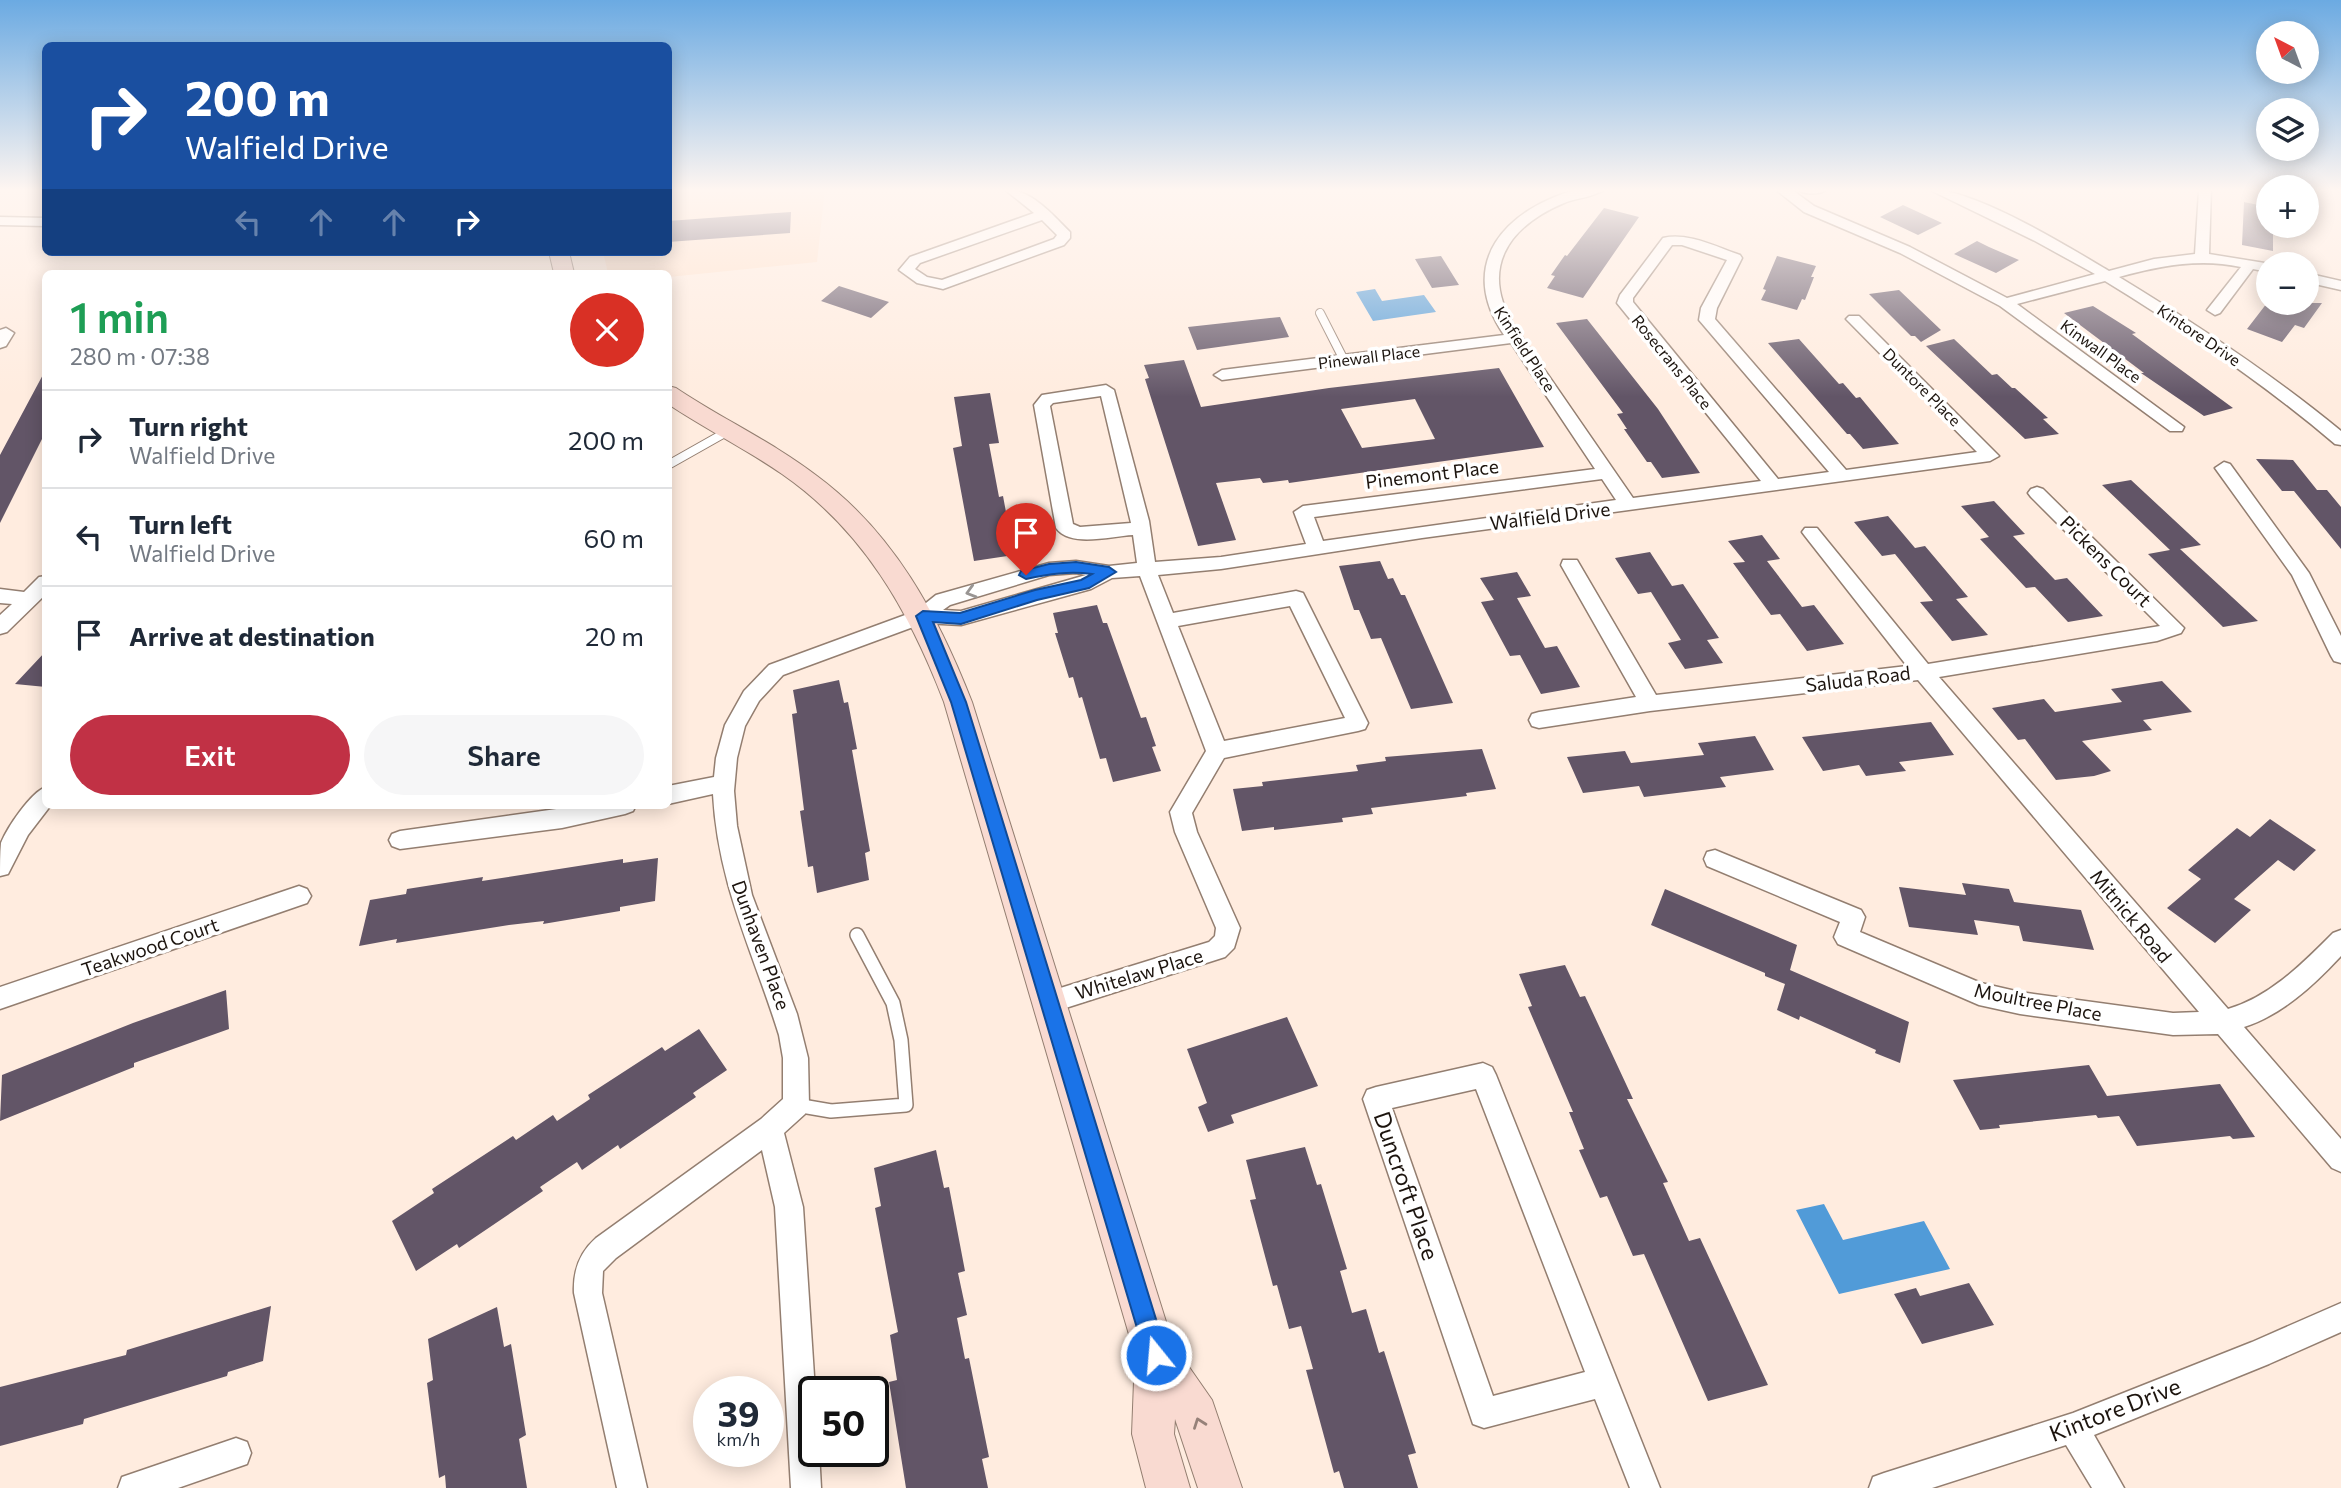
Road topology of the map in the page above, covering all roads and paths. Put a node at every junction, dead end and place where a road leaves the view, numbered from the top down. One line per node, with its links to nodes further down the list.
1 (919, 258): 2 (street)
2 (1015, 258)
3 (1496, 258): 19 (street, Kinfield Place)
4 (1655, 258): 31 (street, Rosecrans Place)
5 (1735, 258): 30 (street, Rosecrans Place)
6 (1921, 258): 15 (street, Kinwall Place)
7 (2078, 258): 12 (street, Kintore Drive)
8 (2186, 258): 12 (street, Kinwall Place)
9 (2217, 258): 10 (street, Kinwall Place)
10 (2250, 264): 11 (street, Kinwall Place); 16 (street)
11 (2256, 265)
12 (2108, 275): 15 (street, Kinwall Place); 25 (street, Kintore Drive)
13 (2319, 280): 14 (street)
14 (2341, 286)
15 (2005, 303): 23 (street, Kinwall Place)
16 (2215, 310)
17 (1320, 313): 20 (lane)
18 (1854, 319): 26 (street, Duntore Place)
19 (1515, 338): 20 (street, Pinewall Place); 29 (street, Kinfield Place)
20 (1344, 360): 21 (street, Pinewall Place)
21 (1222, 375)
22 (672, 395): 24 (main road)
23 (2176, 427)
24 (730, 430): 27 (lane); 42 (main road)
25 (2341, 440)
26 (1990, 456): 30 (street, Walfield Drive)
27 (672, 463)
28 (2224, 468): 46 (street)
29 (1606, 473): 33 (street, Kinfield Place); 36 (street, Pinemont Place)
30 (1842, 476): 31 (street, Walfield Drive)
31 (1774, 486): 33 (street, Walfield Drive)
32 (2037, 493): 45 (street, Pickens Court)
33 (1629, 506): 36 (street, Walfield Drive)
34 (1141, 528): 34 (street); 38 (street)
35 (1811, 532): 47 (street, Mitnick Road)
36 (1317, 549): 38 (street, Walfield Drive)
37 (1570, 565): 48 (street)
38 (1147, 571): 42 (street, Walfield Drive); 43 (street)
39 (42, 586): 41 (street)
40 (0, 596): 41 (street)
41 (30, 599): 44 (street)
42 (923, 616): 51 (street, Dunhaven Place); 62 (main road)
43 (1167, 621): 50 (street); 50 (street)
44 (0, 627)
45 (2174, 628): 47 (street, Saluda Road)
46 (2341, 656)
47 (1923, 672): 48 (street, Saluda Road); 63 (street, Mitnick Road)
48 (1650, 703): 49 (street, Saluda Road)
49 (1539, 720)
50 (1217, 751): 62 (street, Whitelaw Place)
51 (724, 783): 52 (street); 64 (street, Dunhaven Place)
52 (672, 794)
53 (42, 801): 57 (street)
54 (607, 809): 55 (street)
55 (400, 840)
56 (1715, 859): 63 (street, Moultree Place)
57 (0, 866)
58 (299, 896): 61 (street, Teakwood Court)
59 (857, 935): 64 (lane)
60 (2341, 940): 63 (street, Moultree Place)
61 (0, 998)
62 (1050, 1002): 68 (main road)
63 (2224, 1022): 66 (street, Mitnick Road)
64 (796, 1105): 65 (street)
65 (770, 1128): 73 (street); 74 (street)
66 (2341, 1159)
67 (2341, 1317): 70 (street, Kintore Drive)
68 (1156, 1355): 75 (main road); 76 (main road, one-way to 68)
69 (1603, 1382): 69 (street, Duncroft Place); 77 (street, Duncroft Place)
70 (2073, 1428): 78 (street, Kintore Drive); 79 (street)
71 (236, 1453): 72 (street)
72 (132, 1488)
73 (632, 1488)
74 (806, 1488)
75 (1168, 1488)
76 (1220, 1488)
77 (1645, 1488)
78 (1884, 1488)
79 (2109, 1488)

